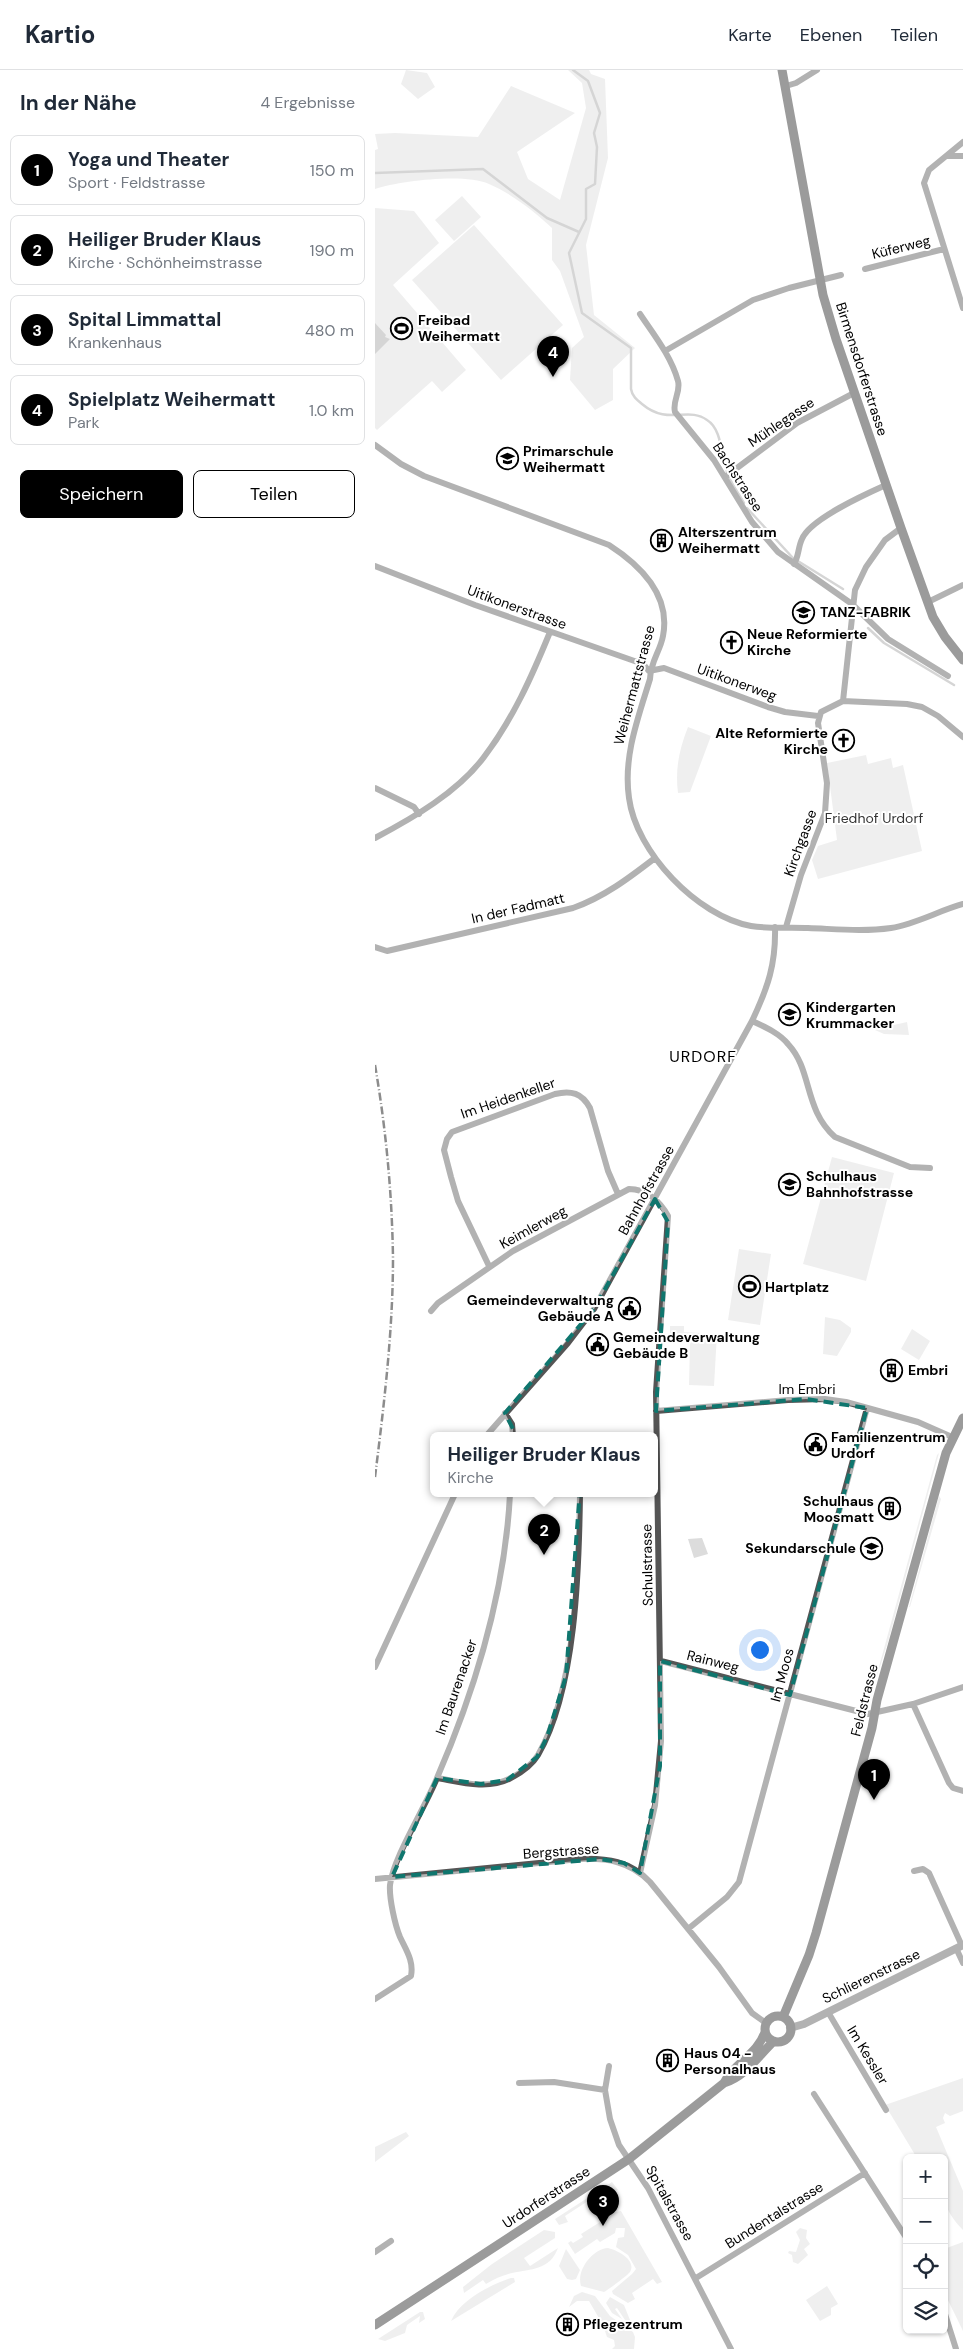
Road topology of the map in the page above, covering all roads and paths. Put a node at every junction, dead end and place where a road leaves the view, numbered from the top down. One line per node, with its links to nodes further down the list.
1 (782, 70): 3 (main road, Birmensdorferstrasse)
2 (817, 70): 3 (street)
3 (786, 86): 10 (main road, Birmensdorferstrasse)
4 (963, 142): 5 (street)
5 (948, 156): 6 (street); 7 (street)
6 (963, 156)
7 (944, 249): 8 (street, Küferweg); 11 (street)
8 (865, 269)
9 (841, 275): 10 (street)
10 (821, 281): 13 (street); 14 (main road, Birmensdorferstrasse)
11 (963, 308)
12 (640, 314): 13 (street, Bachstrasse)
13 (665, 351): 16 (street, Bachstrasse)
14 (855, 394): 16 (street, Mühlegasse); 17 (main road, Birmensdorferstrasse)
15 (375, 445): 26 (street, Weihermattstrasse)
16 (728, 475): 19 (street, Bachstrasse)
17 (886, 485): 18 (main road, Birmensdorferstrasse); 19 (street)
18 (901, 528): 22 (main road, Birmensdorferstrasse); 23 (street)
19 (795, 562): 23 (street, Bachstrasse)
20 (375, 566): 24 (street, Uitikonerstrasse)
21 (963, 585): 22 (street)
22 (928, 602): 25 (main road, Birmensdorferstrasse)
23 (852, 604): 27 (street, Bachstrasse); 28 (street)
24 (550, 632): 26 (street, Uitikonerstrasse); 32 (street)
25 (963, 660)
26 (649, 670): 29 (street, Uitikonerweg); 34 (street, Weihermattstrasse)
27 (948, 676)
28 (843, 701): 29 (street); 30 (street)
29 (819, 716): 37 (street, Kirchgasse)
30 (963, 737)
31 (375, 788): 32 (street)
32 (419, 814): 33 (street)
33 (375, 838)
34 (655, 858): 36 (street, Weihermattstrasse); 38 (street, In der Fadmatt)
35 (963, 904): 37 (street)
36 (775, 927): 37 (street, Weihermattstrasse); 39 (street, Bahnhofstrasse)
37 (786, 928)
38 (375, 947)
39 (753, 1020): 40 (street); 42 (street, Bahnhofstrasse)
40 (929, 1168)
41 (618, 1194): 42 (street, Keimlerweg); 43 (street, Keimlerweg); 43 (street, Im Heidenkeller)
42 (655, 1199): 46 (street, Schulstrasse); 47 (street, Bahnhofstrasse)
43 (489, 1266): 44 (street, Keimlerweg)
44 (431, 1311)
45 (867, 1408): 46 (street, Im Embri); 52 (street, Im Embri); 60 (street, Im Moos)
46 (656, 1411): 51 (street, Schulstrasse)
47 (505, 1413): 49 (street, Bahnhofstrasse); 50 (street)
48 (963, 1418): 52 (main road, Feldstrasse)
49 (488, 1432)
50 (513, 1432)
51 (656, 1432)
52 (952, 1437): 62 (main road, Feldstrasse)
53 (454, 1497): 58 (street)
54 (511, 1497): 63 (street, Im Baurenacker)
55 (580, 1497): 63 (street)
56 (658, 1497): 57 (street, Schulstrasse)
57 (661, 1661): 60 (street, Rainweg); 66 (street, Schulstrasse)
58 (375, 1667)
59 (963, 1687): 61 (street)
60 (790, 1695): 62 (street, Rainweg); 69 (street, Im Moos)
61 (913, 1704): 62 (street); 64 (street)
62 (875, 1713): 74 (main road, Feldstrasse)
63 (437, 1778): 67 (street, Im Baurenacker)
64 (963, 1791)
65 (914, 1871): 70 (street)
66 (641, 1873): 67 (street, Bergstrasse); 69 (street, Bergstrasse)
67 (392, 1877): 68 (street, Bergstrasse); 72 (street)
68 (375, 1879)
69 (688, 1929): 75 (street, Bergstrasse)
70 (960, 1946): 71 (street); 73 (street, Schlierenstrasse)
71 (963, 1963)
72 (375, 1999)
73 (828, 2012): 76 (street, Schlierenstrasse); 83 (street, Im Kessler)
74 (783, 2017): 75 (main road); 76 (main road)
75 (766, 2028): 77 (main road); 80 (main road, Urdorferstrasse)
76 (790, 2028): 77 (main road)
77 (774, 2041): 80 (main road, Urdorferstrasse)
78 (609, 2066): 81 (street, Spitalstrasse)
79 (519, 2083): 81 (street)
80 (724, 2083): 84 (main road, Urdorferstrasse)
81 (605, 2090): 84 (street, Spitalstrasse)
82 (814, 2094): 85 (street)
83 (886, 2110)
84 (629, 2159): 89 (street, Spitalstrasse); 91 (main road, Urdorferstrasse)
85 (865, 2173): 86 (street); 89 (street, Bundentalstrasse)
86 (903, 2233)
87 (391, 2241): 88 (street)
88 (375, 2252)
89 (696, 2278): 92 (street, Spitalstrasse)
90 (948, 2324): 93 (street)
91 (375, 2325)
92 (731, 2349)
93 (956, 2349)

